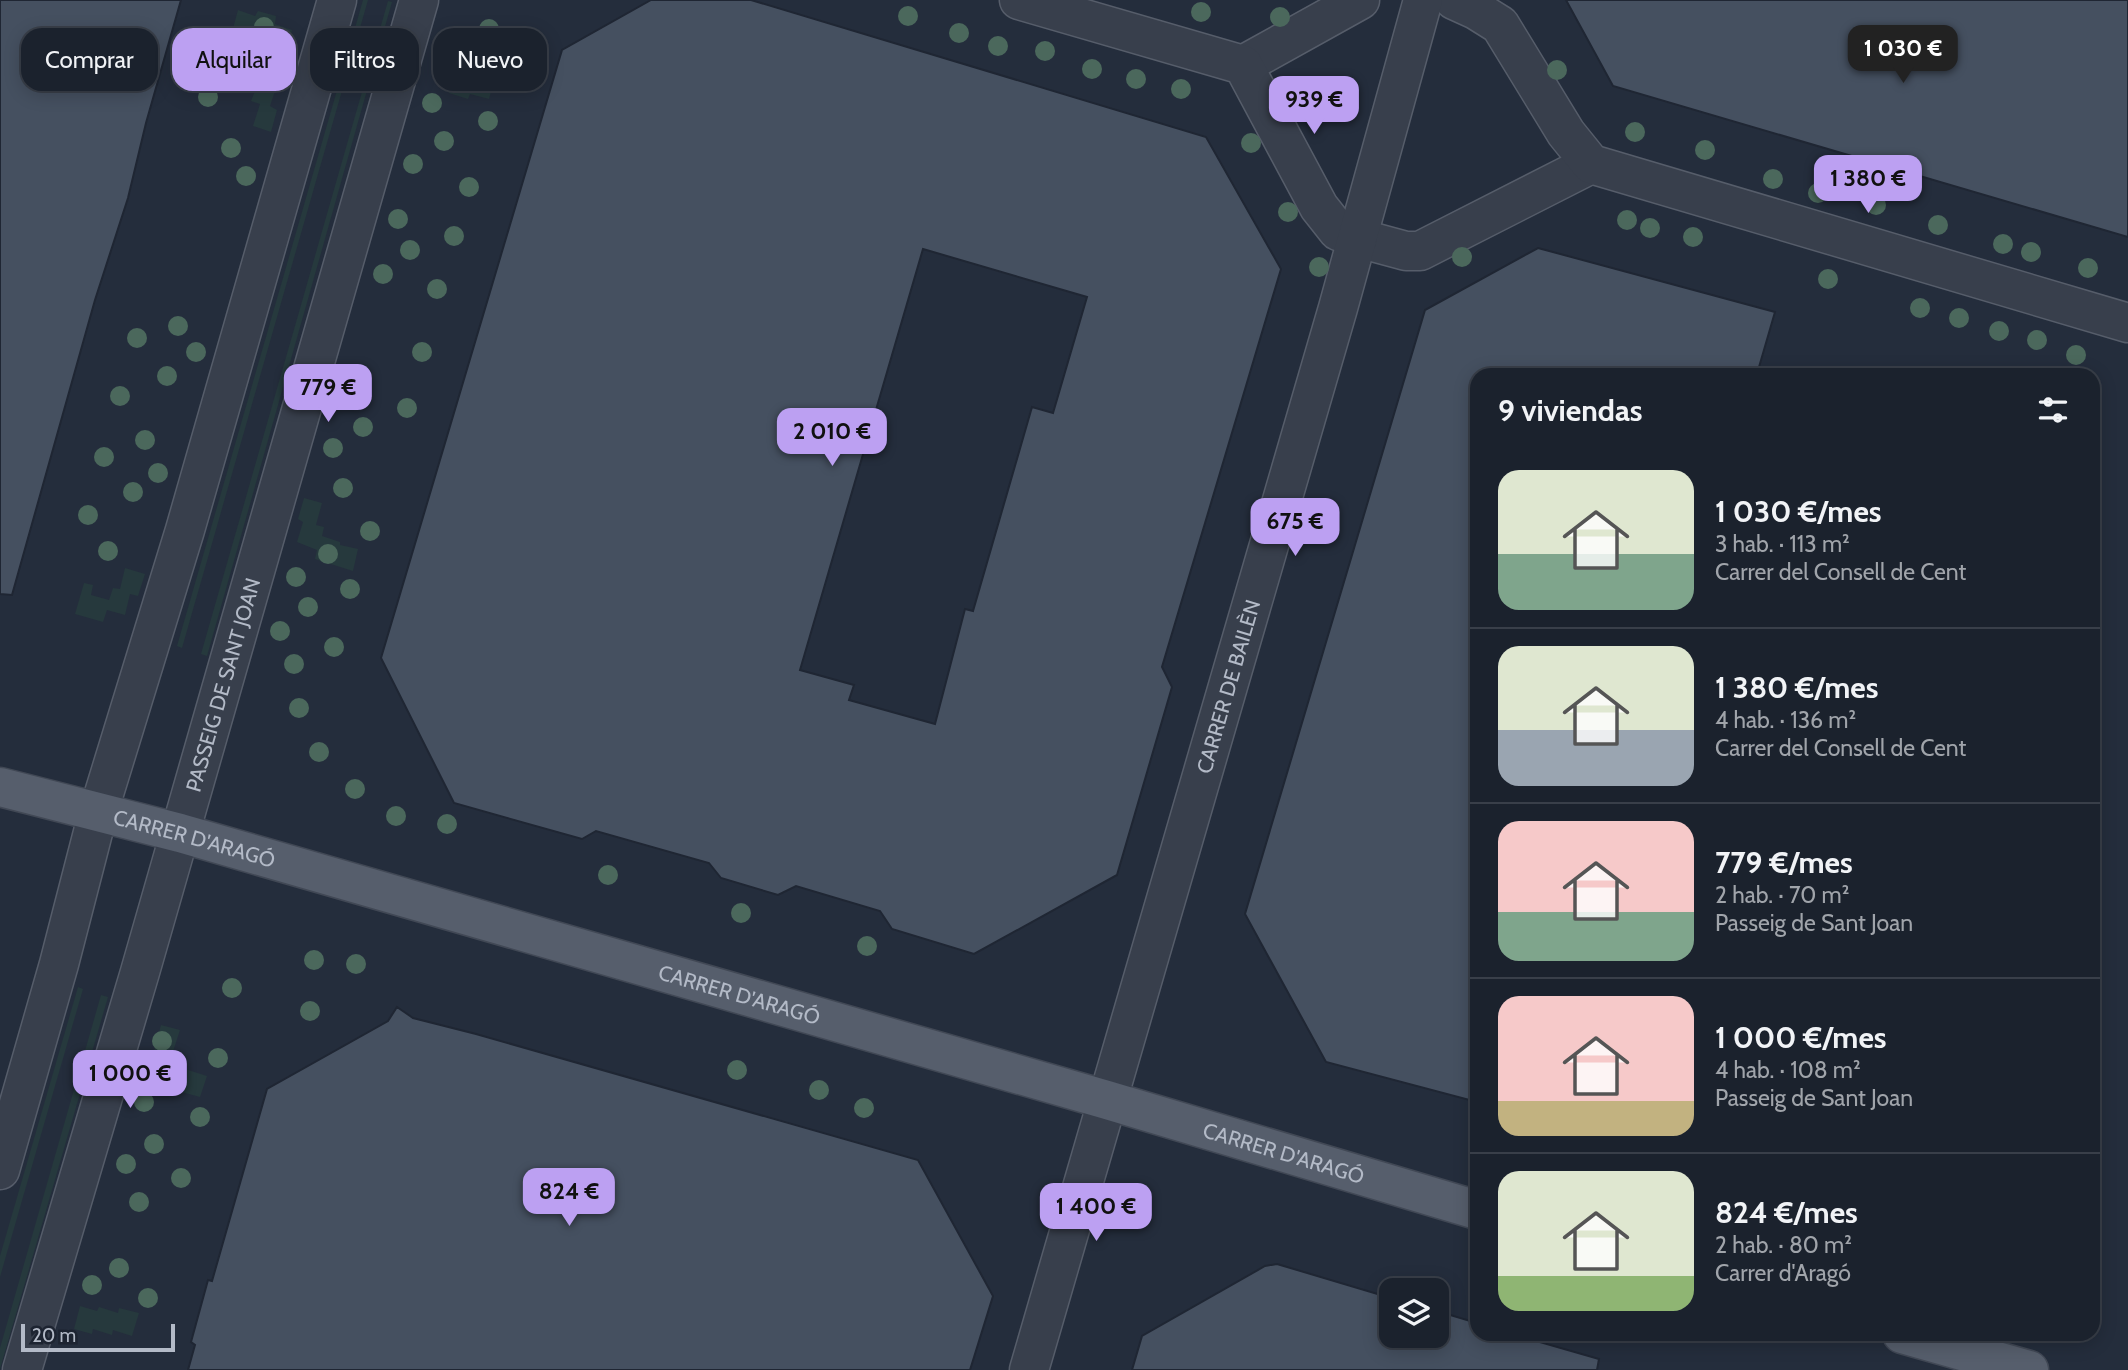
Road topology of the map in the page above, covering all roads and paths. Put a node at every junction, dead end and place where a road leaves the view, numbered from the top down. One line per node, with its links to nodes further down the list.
1 (337, 0): 12 (street)
2 (419, 0): 13 (street, PASSEIG DE SANT JOAN)
3 (1019, 0): 7 (street)
4 (1360, 0): 7 (street)
5 (1423, 0): 9 (street, CARRER DE BAILÈN)
6 (1454, 0): 8 (street)
7 (1243, 65): 9 (street)
8 (1591, 164): 9 (street); 10 (street)
9 (1358, 239): 14 (street, CARRER DE BAILÈN)
10 (2128, 323)
11 (0, 787): 12 (main road, CARRER D'ARAGÓ)
12 (98, 813): 13 (main road, CARRER D'ARAGÓ); 15 (street)
13 (180, 833): 14 (main road, CARRER D'ARAGÓ); 19 (street, PASSEIG DE SANT JOAN)
14 (1107, 1100): 16 (main road, CARRER D'ARAGÓ); 20 (street, CARRER DE BAILÈN)
15 (0, 1170)
16 (1470, 1208)
17 (1917, 1341): 18 (main road)
18 (1954, 1358): 21 (main road)
19 (22, 1370)
20 (1029, 1370)
21 (2029, 1370)

